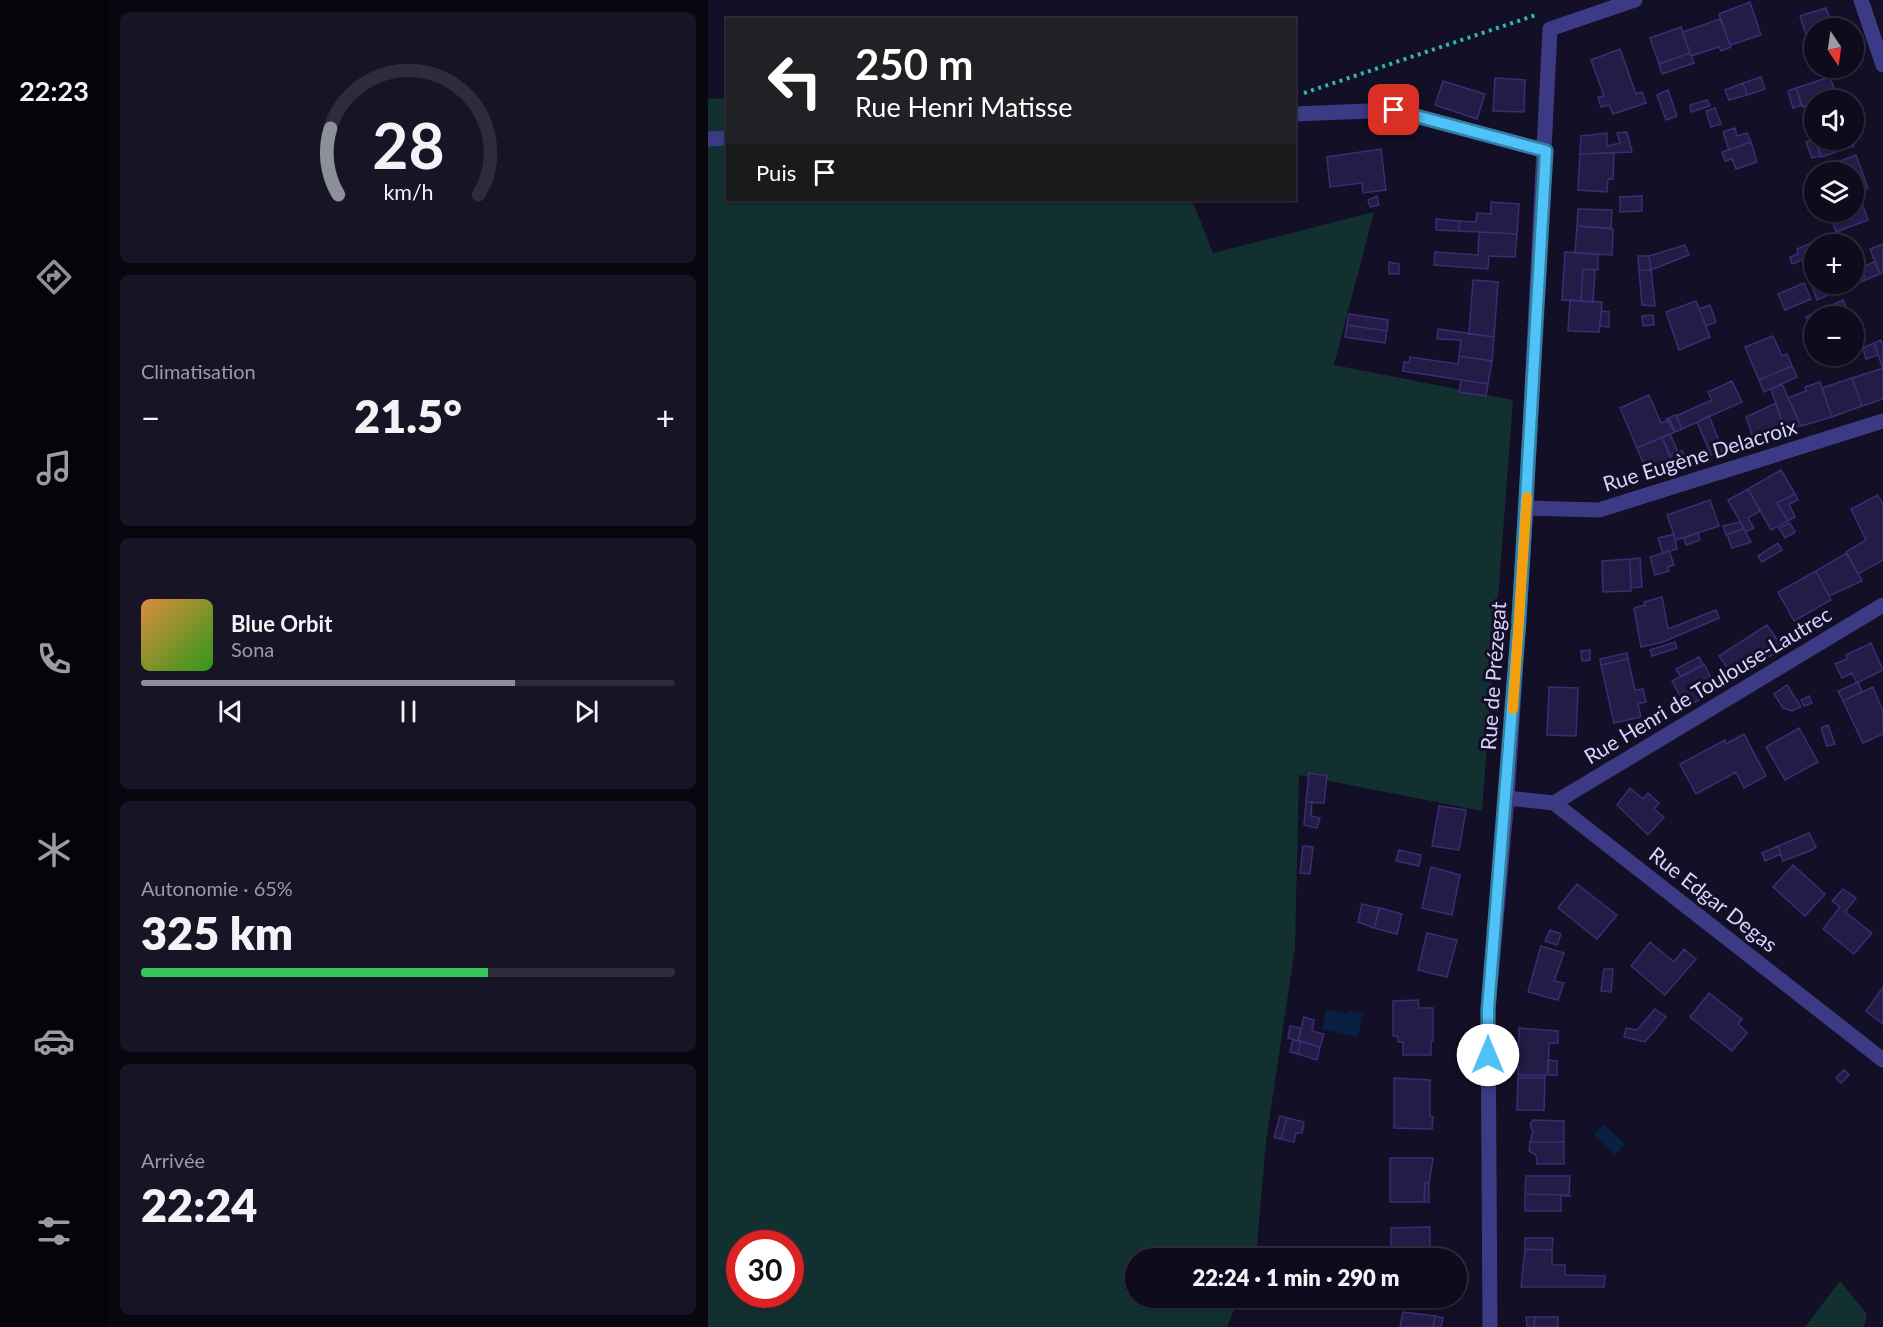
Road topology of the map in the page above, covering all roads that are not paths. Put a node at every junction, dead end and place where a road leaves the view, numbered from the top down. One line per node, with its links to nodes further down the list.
1 (1635, 0): 7 (street, Rue de Prézegat)
2 (1861, 0): 3 (street)
3 (1883, 65)
4 (1296, 114): 7 (street)
5 (726, 138): 6 (street)
6 (708, 139)
7 (1546, 151): 9 (street, Rue de Prézegat)
8 (1883, 421): 9 (street, Rue Eugène Delacroix)
9 (1526, 508): 11 (street, Rue de Prézegat)
10 (1883, 605): 12 (street, Rue Henri de Toulouse-Lautrec)
11 (1507, 798): 12 (street); 14 (street, Rue de Prézegat)
12 (1554, 803): 13 (street, Rue Edgar Degas)
13 (1883, 1060)
14 (1490, 1327)

